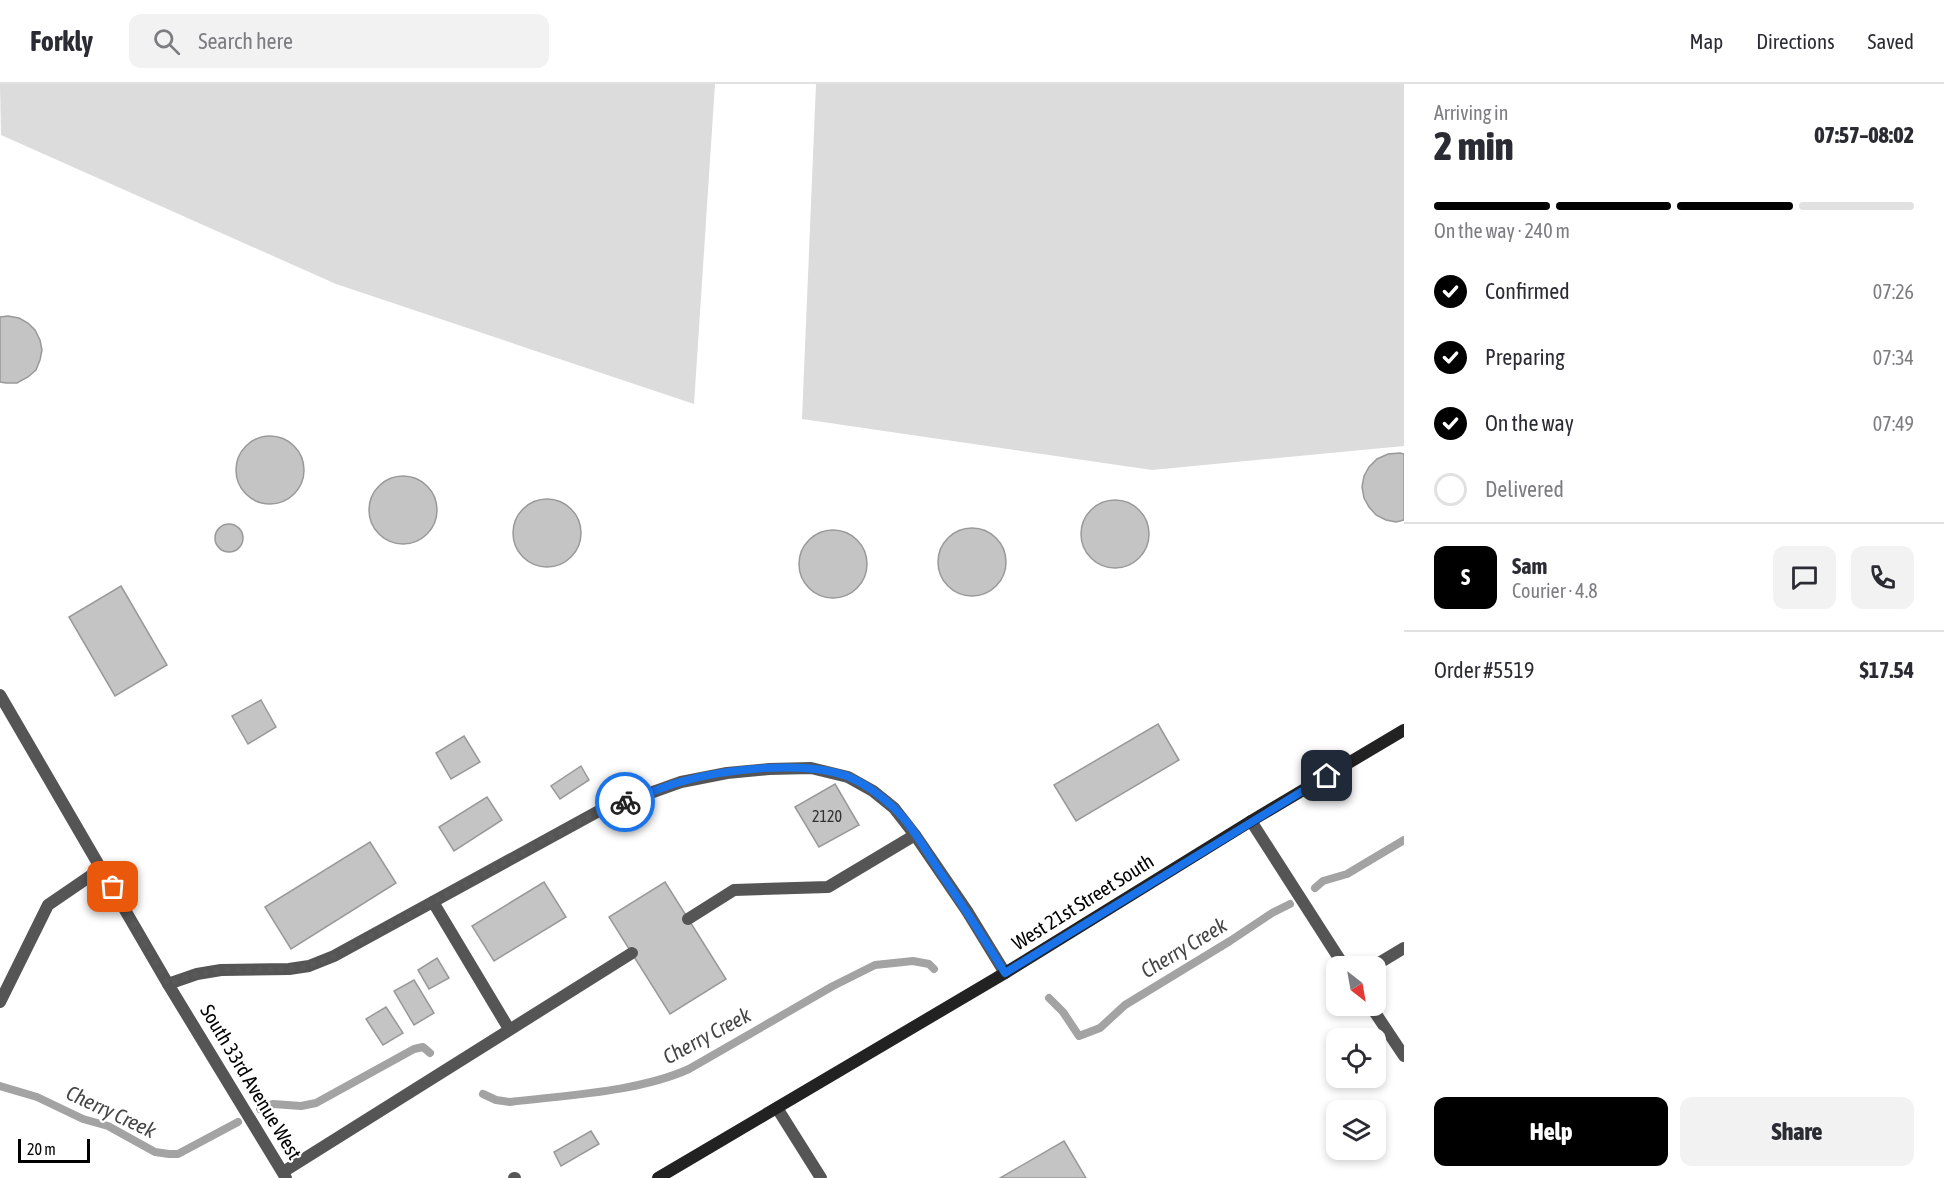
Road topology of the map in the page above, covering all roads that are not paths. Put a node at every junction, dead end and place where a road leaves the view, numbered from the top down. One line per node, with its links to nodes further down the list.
1 (0, 695): 5 (street, South 33rd Avenue West)
2 (1404, 730): 3 (main road, West 21st Street South)
3 (1251, 821): 10 (street); 12 (main road, West 21st Street South)
4 (915, 835): 6 (street); 7 (street); 12 (street)
5 (102, 868): 13 (street, South 33rd Avenue West); 14 (street)
6 (433, 902): 13 (street); 16 (street)
7 (688, 919)
8 (1404, 948): 11 (street)
9 (632, 953): 16 (street)
10 (1338, 956)
11 (1386, 959)
12 (1005, 973): 18 (main road, West 21st Street South)
13 (168, 984): 19 (street, South 33rd Avenue West)
14 (0, 1002)
15 (1377, 1016): 17 (street)
16 (509, 1029): 19 (street)
17 (1404, 1056)
18 (777, 1108): 20 (main road, West 21st Street South); 21 (street)
19 (285, 1175)
20 (658, 1178)
21 (821, 1178)

